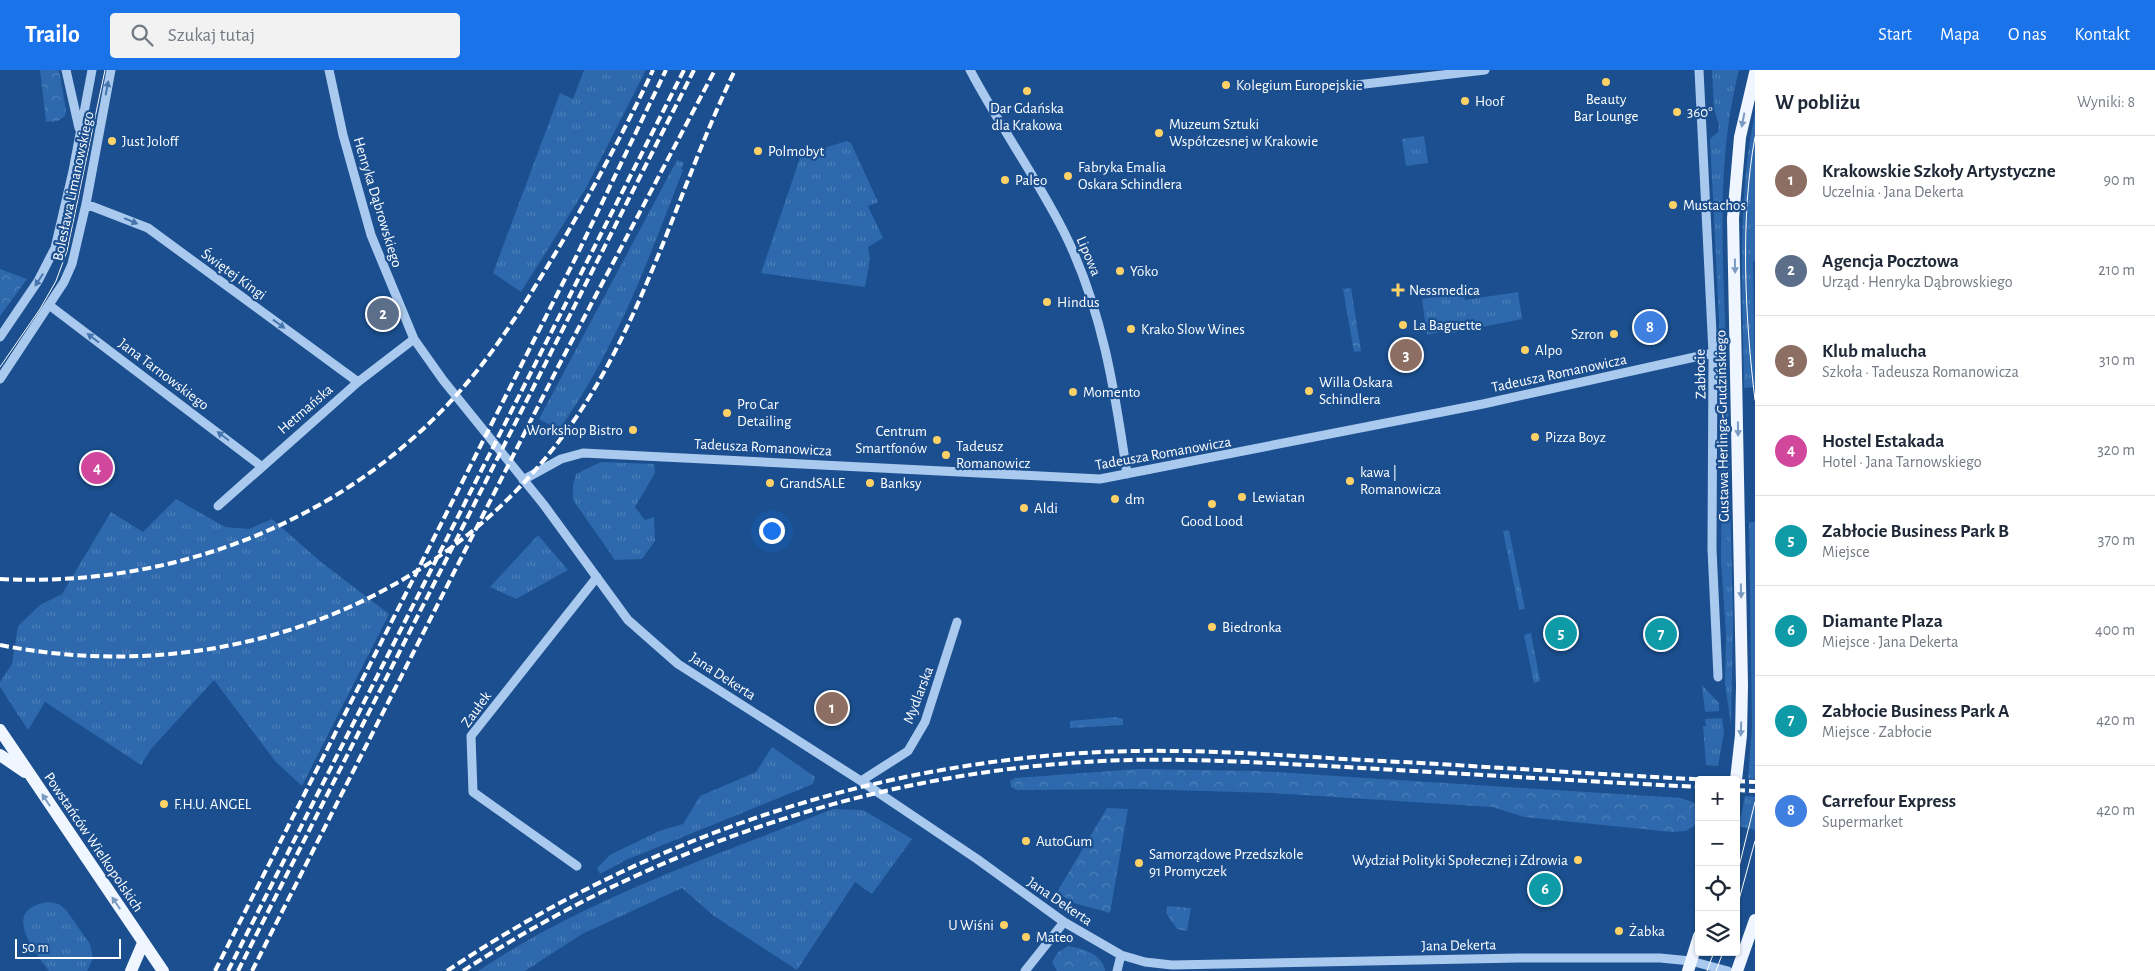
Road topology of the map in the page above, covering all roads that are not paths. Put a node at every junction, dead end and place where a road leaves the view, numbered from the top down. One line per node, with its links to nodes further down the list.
1 (66, 70): 10 (street)
2 (92, 70): 10 (street, Bolesława Limanowskiego)
3 (111, 70): 11 (street, Bolesława Limanowskiego, one-way to 3)
4 (329, 70): 14 (street, Henryka Dąbrowskiego)
5 (970, 70): 19 (street, Lipowa)
6 (1485, 70): 9 (street)
7 (1699, 70): 15 (street, Zabłocie)
8 (1755, 73): 27 (main road, Gustawa Herlinga-Grudzińskiego, one-way to 27)
9 (1339, 87)
10 (80, 134): 13 (street, Bolesława Limanowskiego, one-way to 13)
11 (86, 204): 12 (street, Bolesława Limanowskiego); 17 (street, Świętej Kingi, one-way to 17)
12 (49, 305): 16 (street, Bolesława Limanowskiego); 18 (street, Jana Tarnowskiego, one-way to 12)
13 (0, 337)
14 (414, 339): 17 (street, Hetmańska); 20 (street, Henryka Dąbrowskiego)
15 (1713, 353): 19 (street, Tadeusza Romanowicza); 24 (street, Zabłocie)
16 (0, 379)
17 (358, 382): 18 (street, Hetmańska)
18 (261, 466): 21 (street, Hetmańska)
19 (1127, 474): 20 (street, Tadeusza Romanowicza)
20 (524, 480): 22 (street, Jana Dekerta)
21 (218, 506)
22 (597, 577): 29 (street, Jana Dekerta); 30 (street, Zaułek)
23 (957, 622): 29 (street, Mydlarska)
24 (1718, 677)
25 (0, 730): 28 (main road, Powstańców Wielkopolskich)
26 (0, 755): 28 (main road)
27 (1736, 776)
28 (31, 777): 33 (main road, Powstańców Wielkopolskich, one-way to 28)
29 (861, 781): 32 (street, Jana Dekerta)
30 (578, 866)
31 (1755, 920): 42 (main road)
32 (1064, 922): 35 (street, Jana Dekerta); 39 (street)
33 (143, 943): 37 (main road); 38 (main road, Powstańców Wielkopolskich)
34 (1695, 948): 36 (main road)
35 (1121, 955): 36 (street, Jana Dekerta); 40 (street)
36 (1689, 966): 41 (street, Jana Dekerta)
37 (131, 971)
38 (163, 971)
39 (1025, 971)
40 (1117, 971)
41 (1728, 971)
42 (1737, 971)

